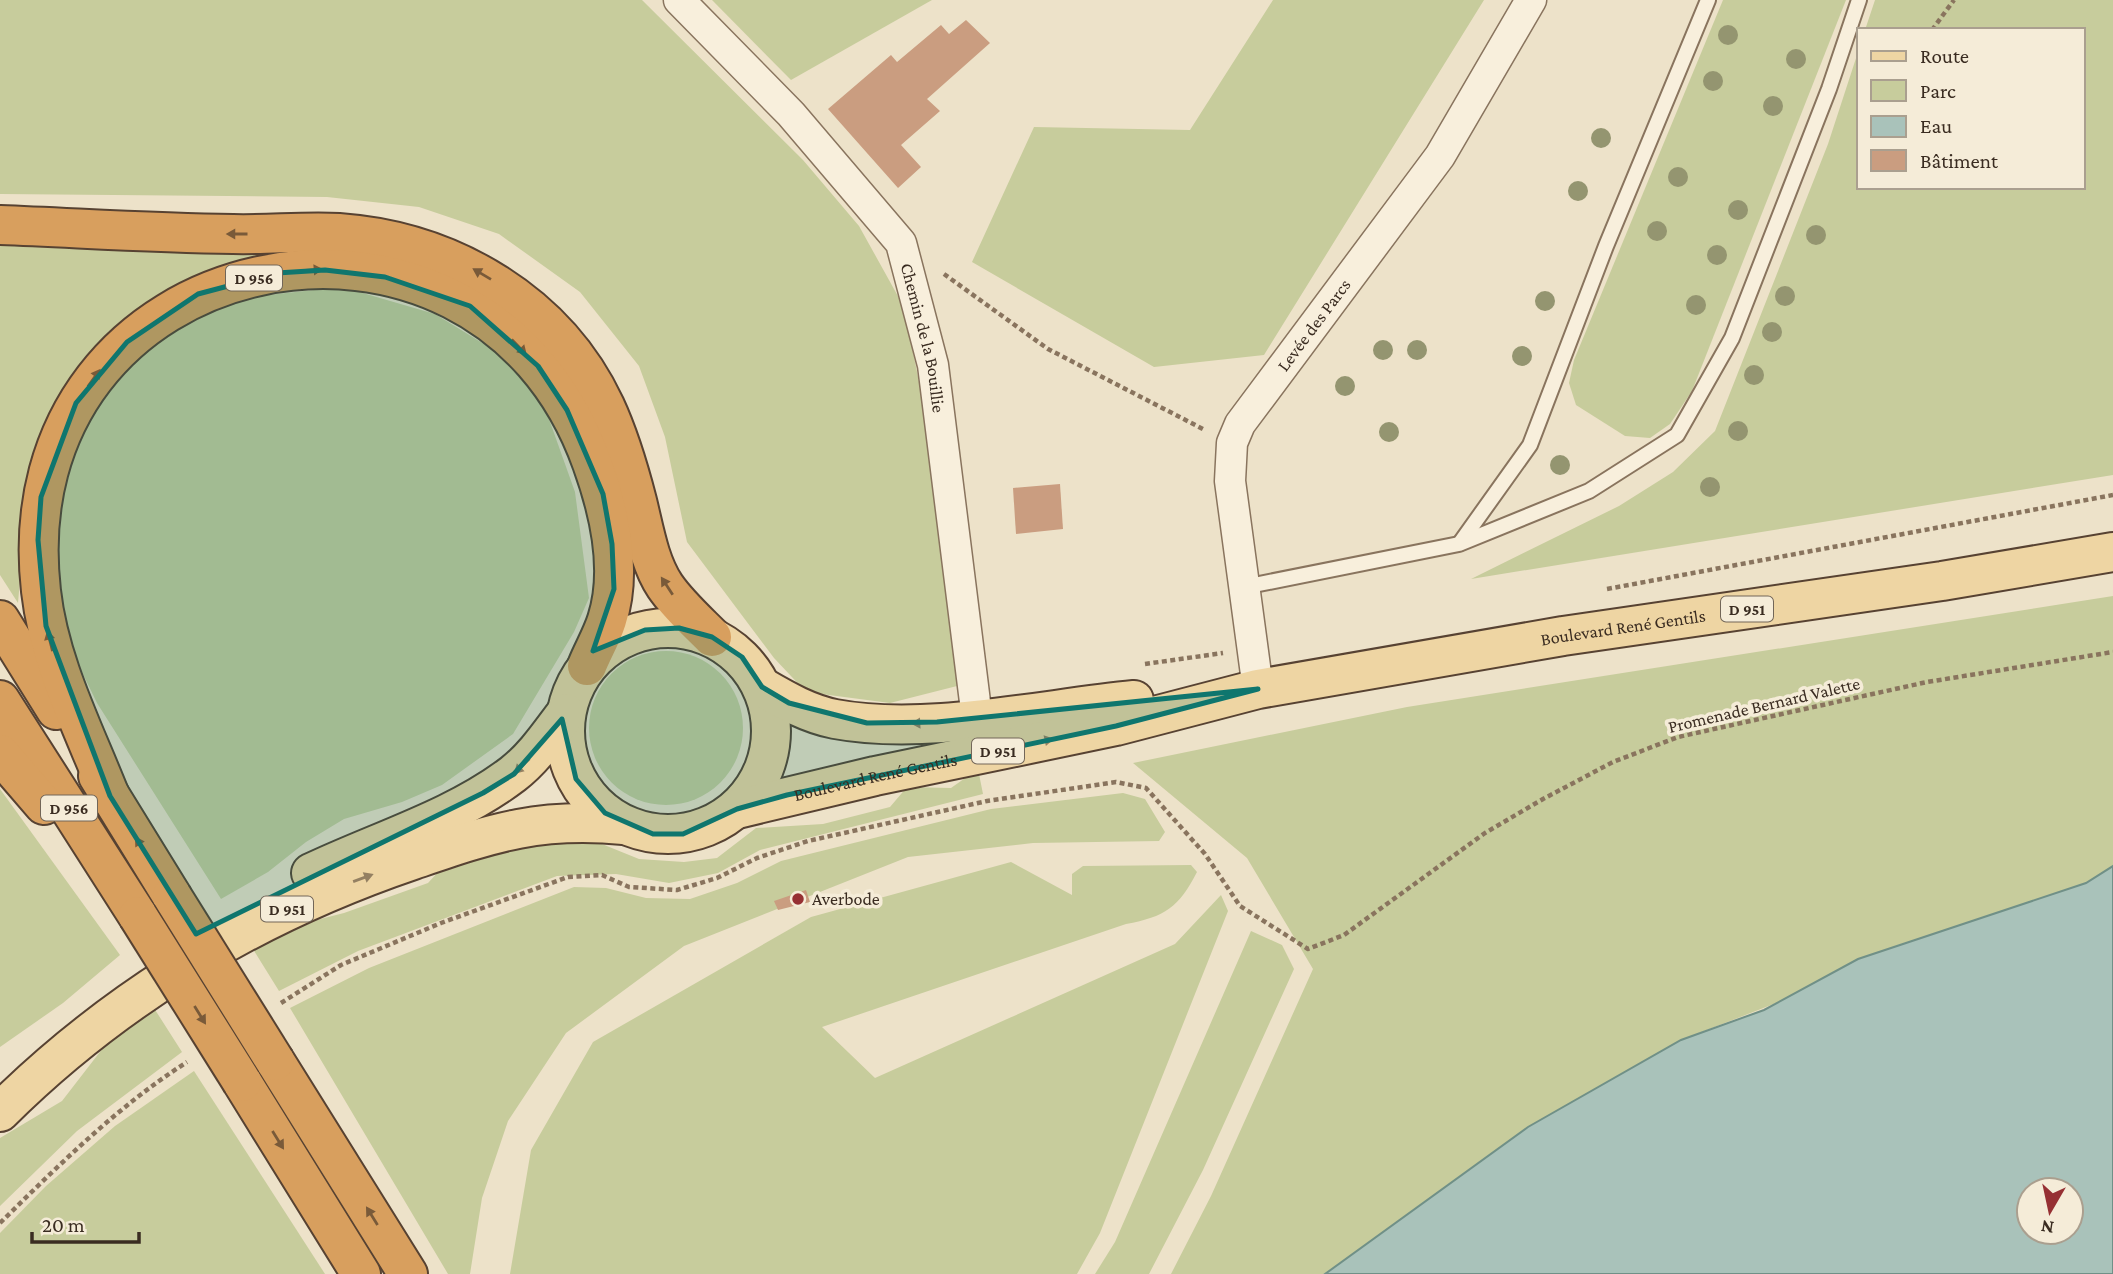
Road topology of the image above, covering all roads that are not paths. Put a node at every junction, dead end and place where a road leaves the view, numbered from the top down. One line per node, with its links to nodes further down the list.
1 (679, 0): 16 (street, Chemin de la Bouillie)
2 (1531, 0): 8 (street, Levée des Parcs)
3 (1708, 0): 6 (lane)
4 (1859, 0): 6 (lane)
5 (0, 225): 10 (highway, one-way to 5)
6 (1459, 544): 8 (lane)
7 (2113, 552): 13 (main road, Boulevard René Gentils / D 951)
8 (1244, 587): 13 (street, Levée des Parcs)
9 (0, 620): 18 (highway, D 956)
10 (712, 637): 11 (main road, D 951); 12 (main road, D 951)
11 (587, 666): 15 (main road, D 951); 18 (highway, D 956, one-way to 11)
12 (762, 687): 16 (main road, Boulevard René Gentils / D 951, one-way to 12); 19 (main road, D 951)
13 (1258, 689): 16 (main road, Boulevard René Gentils / D 951); 19 (main road, Boulevard René Gentils / D 951, one-way to 13)
14 (0, 700): 21 (highway, D 956)
15 (566, 713): 20 (main road, D 951); 22 (main road, D 951, one-way to 22)
16 (977, 718)
17 (0, 754): 21 (highway, D 956)
18 (110, 796): 25 (highway, D 956, one-way to 18, bridge)
19 (737, 809): 20 (main road, D 951)
20 (624, 825): 23 (main road, D 951, one-way to 20)
21 (138, 916): 24 (highway, D 956, one-way to 24, bridge)
22 (0, 1074)
23 (0, 1112)
24 (360, 1274)
25 (408, 1274)

